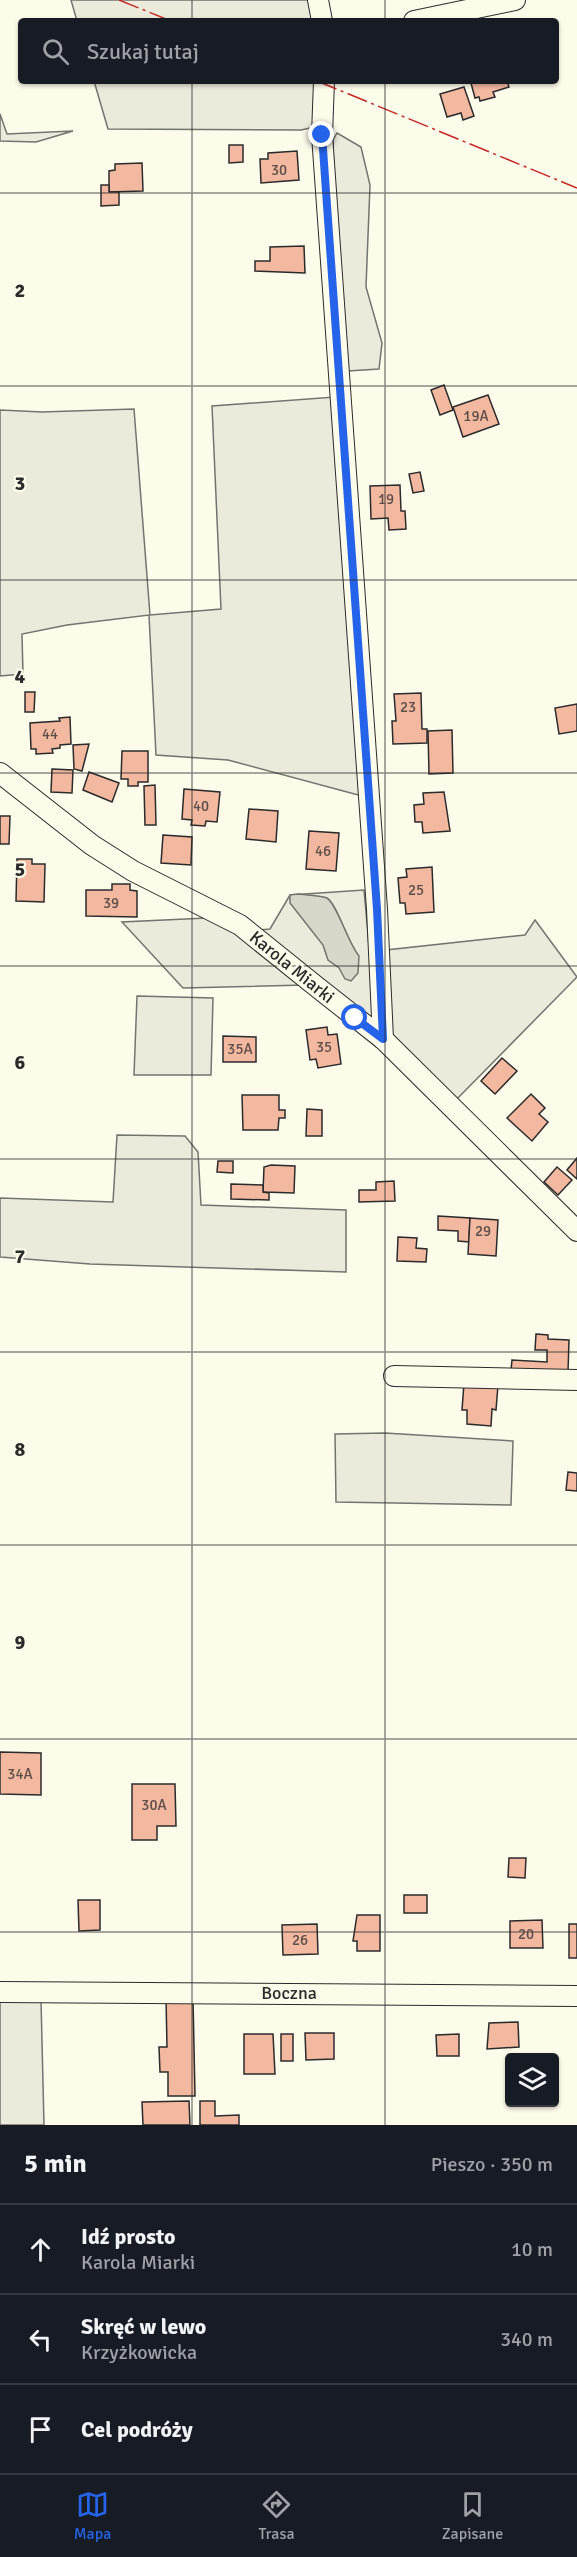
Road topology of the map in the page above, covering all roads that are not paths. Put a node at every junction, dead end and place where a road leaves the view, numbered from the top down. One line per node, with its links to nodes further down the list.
1 (318, 0): 3 (street)
2 (514, 0): 4 (street)
3 (321, 18)
4 (428, 18)
5 (324, 84): 7 (street)
6 (0, 773): 7 (street, Karola Miarki)
7 (383, 1039): 8 (street, Karola Miarki)
8 (577, 1232)
9 (394, 1376): 10 (street)
10 (577, 1380)
11 (0, 1992): 12 (street, Boczna)
12 (577, 1996)

